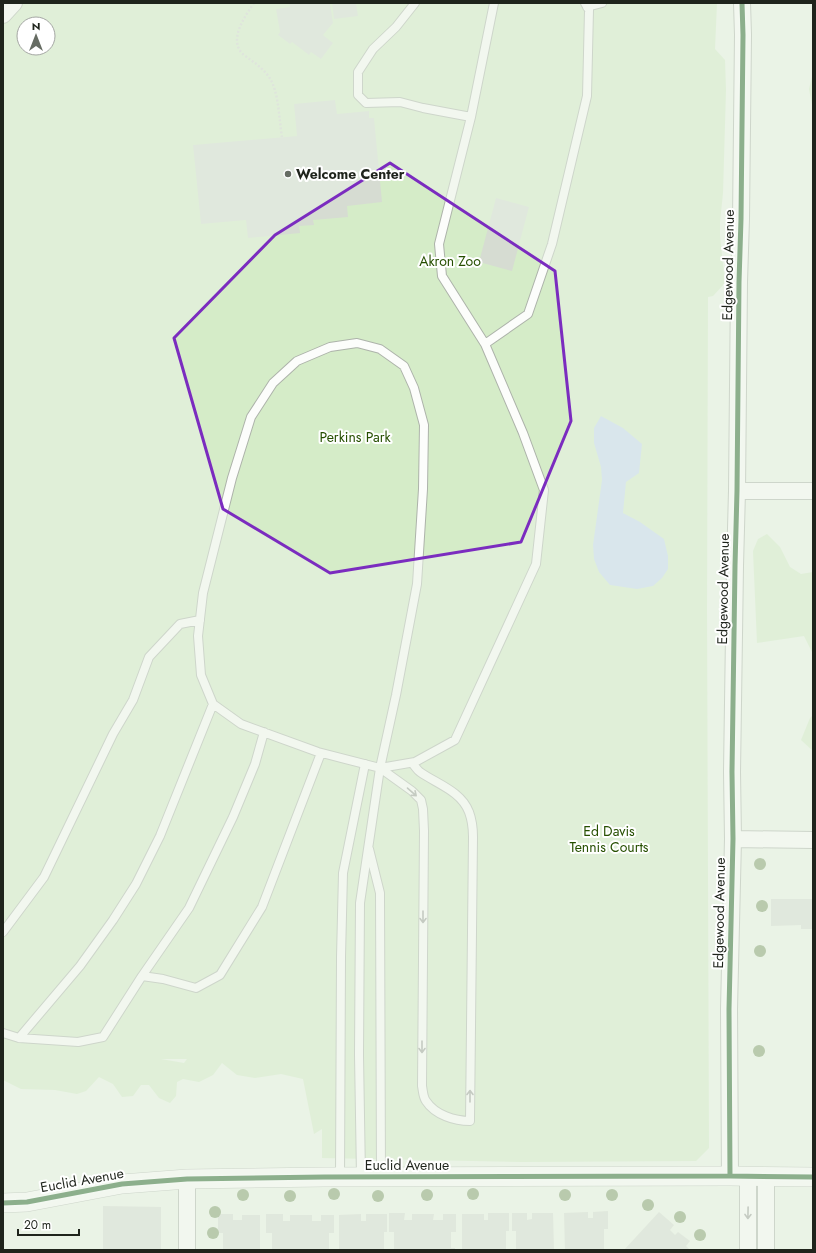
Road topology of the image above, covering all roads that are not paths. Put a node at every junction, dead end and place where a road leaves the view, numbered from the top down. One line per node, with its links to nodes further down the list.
1 (14, 3): 7 (street)
2 (415, 3): 8 (lane)
3 (494, 3): 8 (lane)
4 (602, 3): 6 (lane)
5 (742, 3): 10 (street, Edgewood Avenue)
6 (586, 5): 9 (lane)
7 (3, 15)
8 (471, 117): 9 (lane)
9 (485, 344): 16 (lane)
10 (737, 491): 11 (street); 19 (street, Edgewood Avenue)
11 (813, 491)
12 (200, 620): 13 (lane); 18 (lane); 22 (lane)
13 (213, 704): 14 (lane); 25 (lane)
14 (264, 732): 15 (lane); 23 (lane)
15 (321, 753): 17 (lane); 23 (lane)
16 (412, 763): 18 (lane); 18 (lane, one-way to 16)
17 (365, 764): 18 (lane); 27 (lane)
18 (380, 768): 21 (lane)
19 (733, 839): 20 (street); 26 (street, Edgewood Avenue)
20 (813, 840)
21 (368, 844): 28 (lane); 29 (lane)
22 (3, 932)
23 (142, 976): 25 (lane)
24 (3, 1033): 25 (lane)
25 (19, 1038)
26 (748, 1176): 29 (street, Euclid Avenue); 30 (street, Euclid Avenue); 34 (street, Edgewood Avenue, one-way to 34); 35 (street, Edgewood Avenue)
27 (340, 1177): 28 (street, Euclid Avenue); 31 (street, Euclid Avenue)
28 (361, 1177): 29 (street, Euclid Avenue)
29 (381, 1177)
30 (813, 1177)
31 (187, 1179): 32 (street, Euclid Avenue); 33 (street)
32 (3, 1203)
33 (188, 1250)
34 (748, 1250)
35 (766, 1250)

